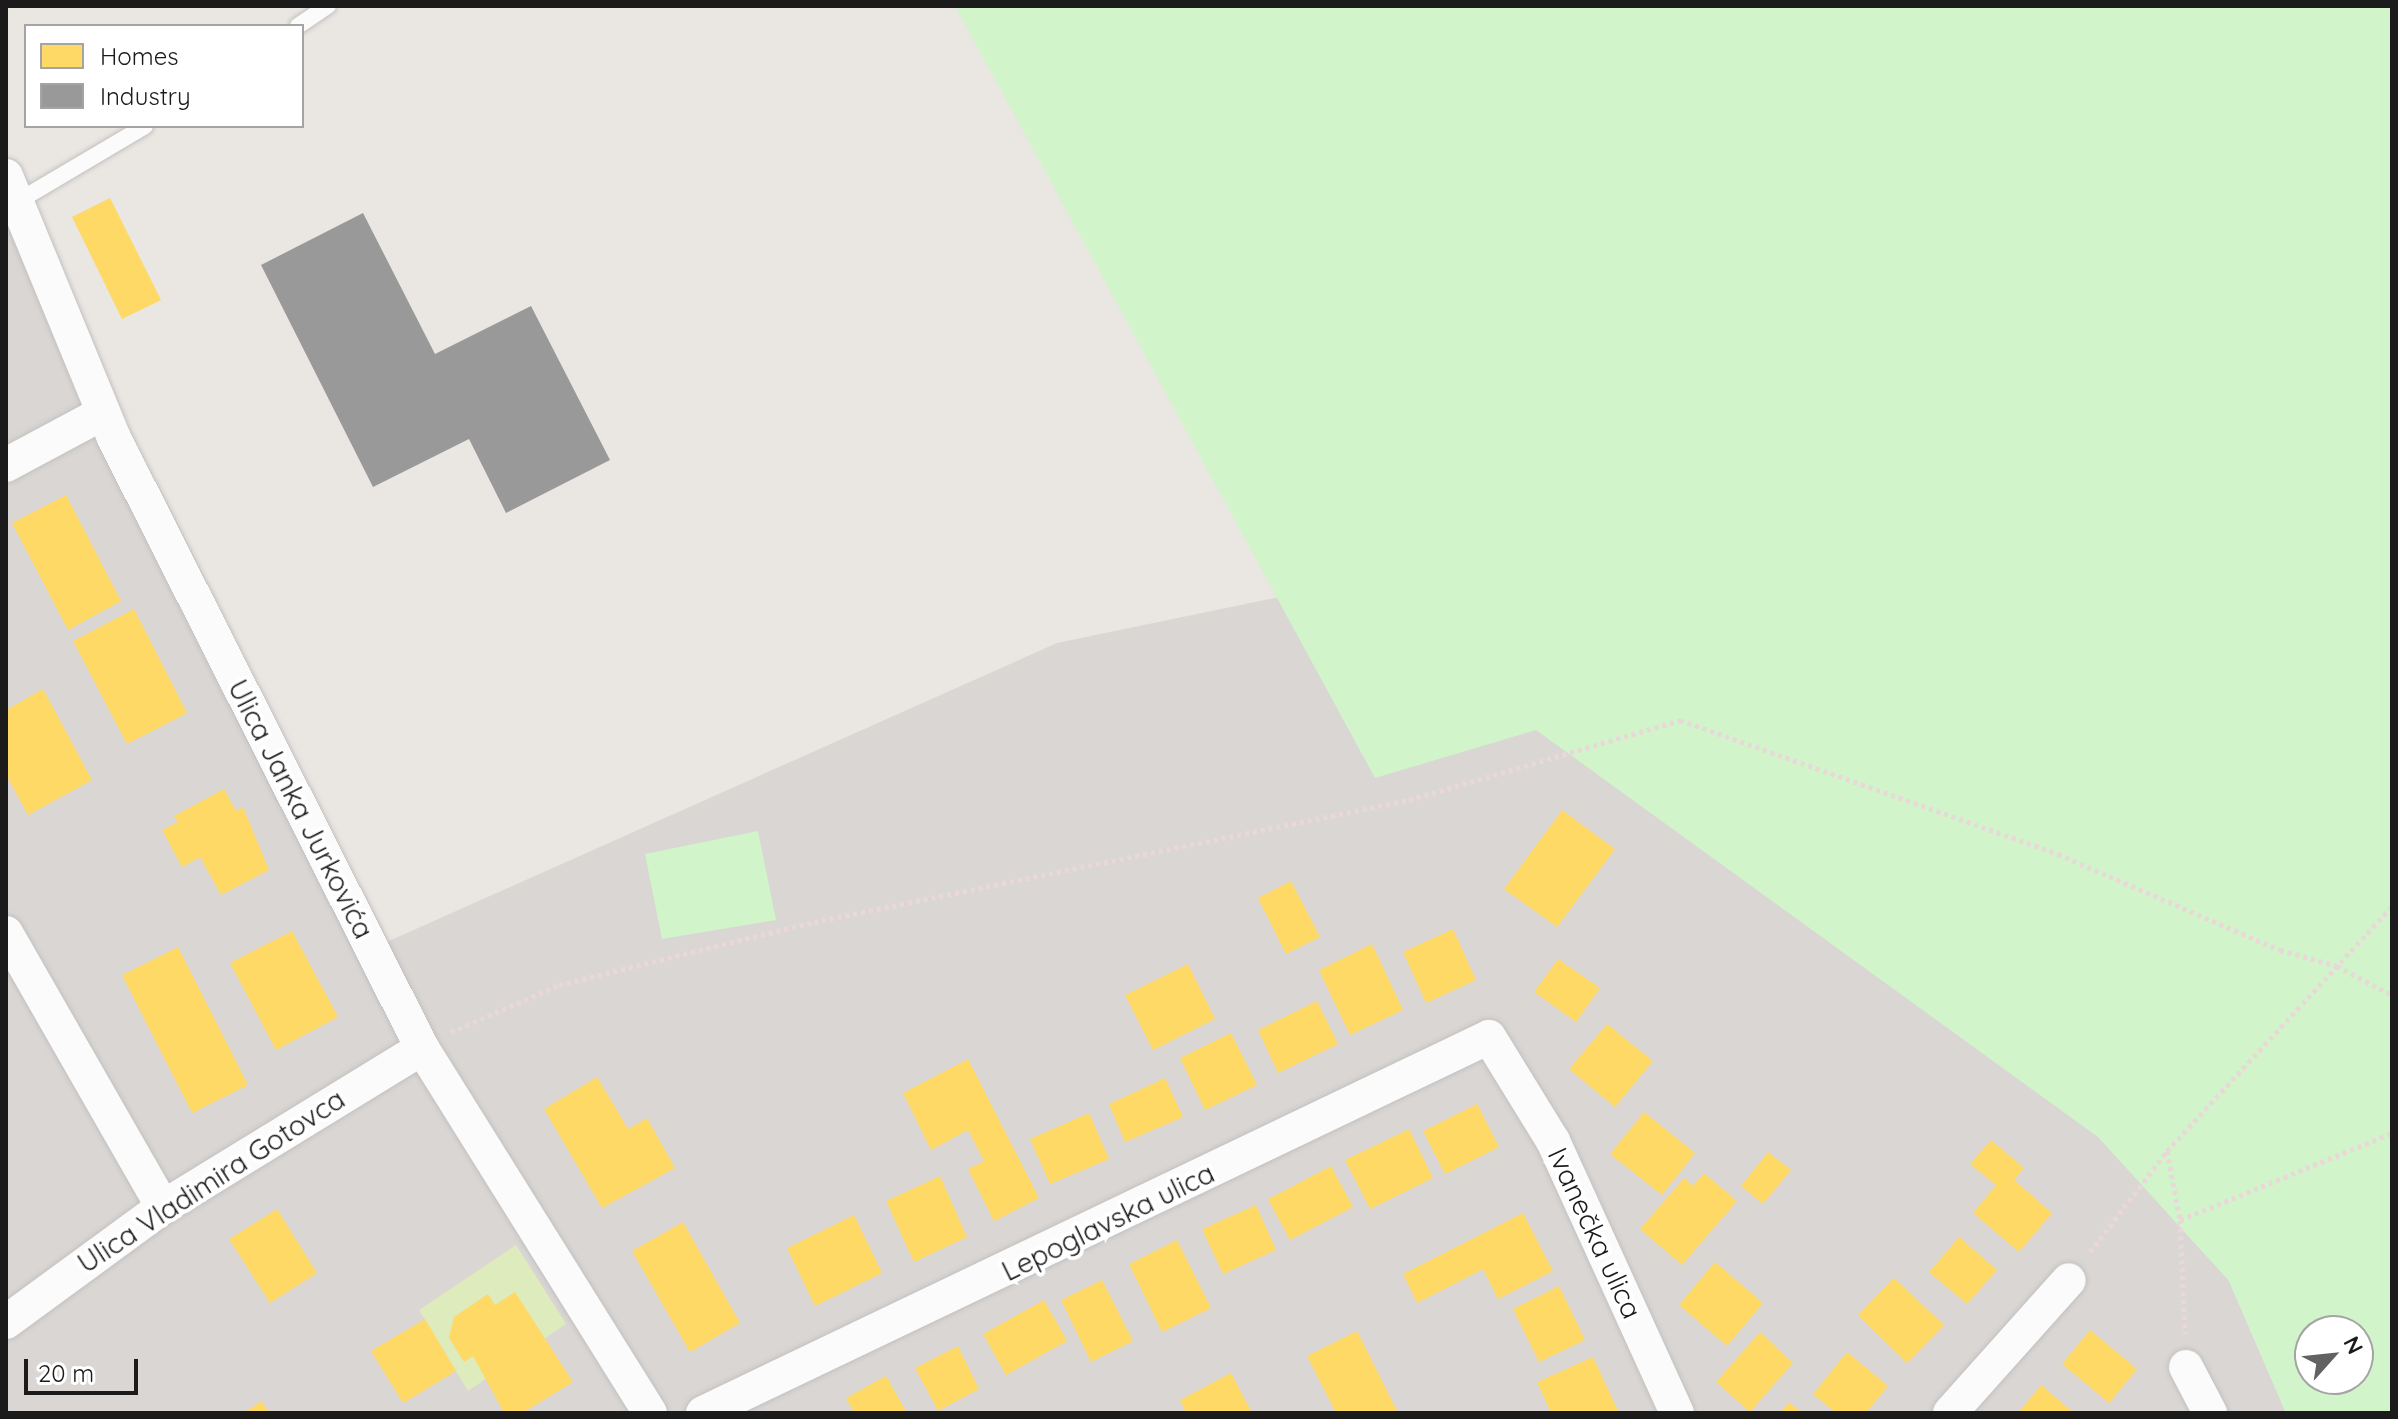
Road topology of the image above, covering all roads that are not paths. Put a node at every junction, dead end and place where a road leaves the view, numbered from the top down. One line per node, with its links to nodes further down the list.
1 (328, 6): 2 (lane)
2 (301, 24)
3 (141, 128): 4 (lane)
4 (10, 190): 5 (street, Ulica Janka Jurkovića)
5 (103, 413): 6 (street); 8 (street, Ulica Janka Jurkovića)
6 (6, 465)
7 (6, 933): 10 (street)
8 (422, 1048): 10 (street, Ulica Vladimira Gotovca); 14 (street, Ulica Janka Jurkovića)
9 (1506, 1055): 15 (street, Lepoglavska ulica); 16 (street, Ivanečka ulica)
10 (163, 1207): 12 (street, Ulica Vladimira Gotovca)
11 (2069, 1280): 17 (street)
12 (6, 1322)
13 (2186, 1367): 18 (street)
14 (650, 1413)
15 (703, 1413)
16 (1677, 1413)
17 (1950, 1413)
18 (2210, 1413)

